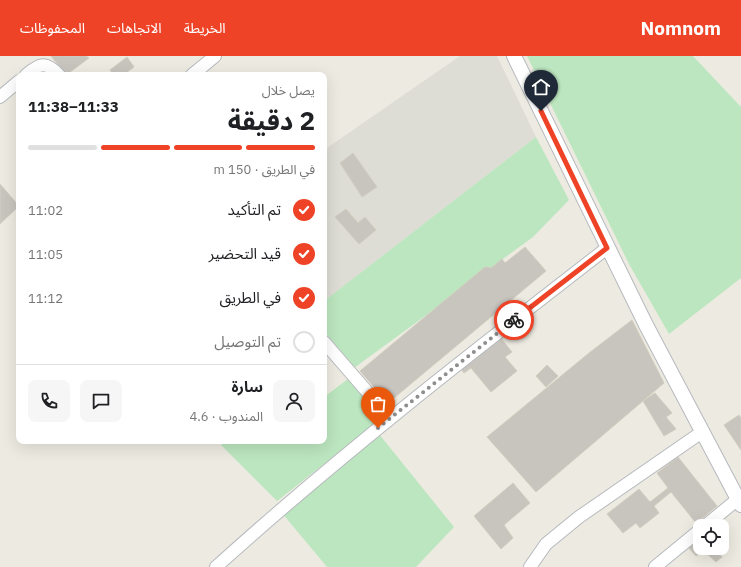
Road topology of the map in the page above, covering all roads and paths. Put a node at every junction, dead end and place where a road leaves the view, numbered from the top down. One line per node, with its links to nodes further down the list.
1 (215, 56): 5 (street)
2 (514, 56): 8 (street)
3 (29, 72): 4 (street)
4 (56, 72)
5 (196, 72)
6 (16, 84): 7 (street)
7 (0, 97)
8 (607, 248): 10 (street); 11 (street)
9 (327, 345): 10 (street)
10 (390, 418): 15 (street)
11 (702, 432): 12 (street); 16 (street)
12 (739, 502): 13 (street)
13 (715, 519)
14 (693, 536): 17 (street)
15 (216, 567)
16 (530, 567)
17 (655, 567)

